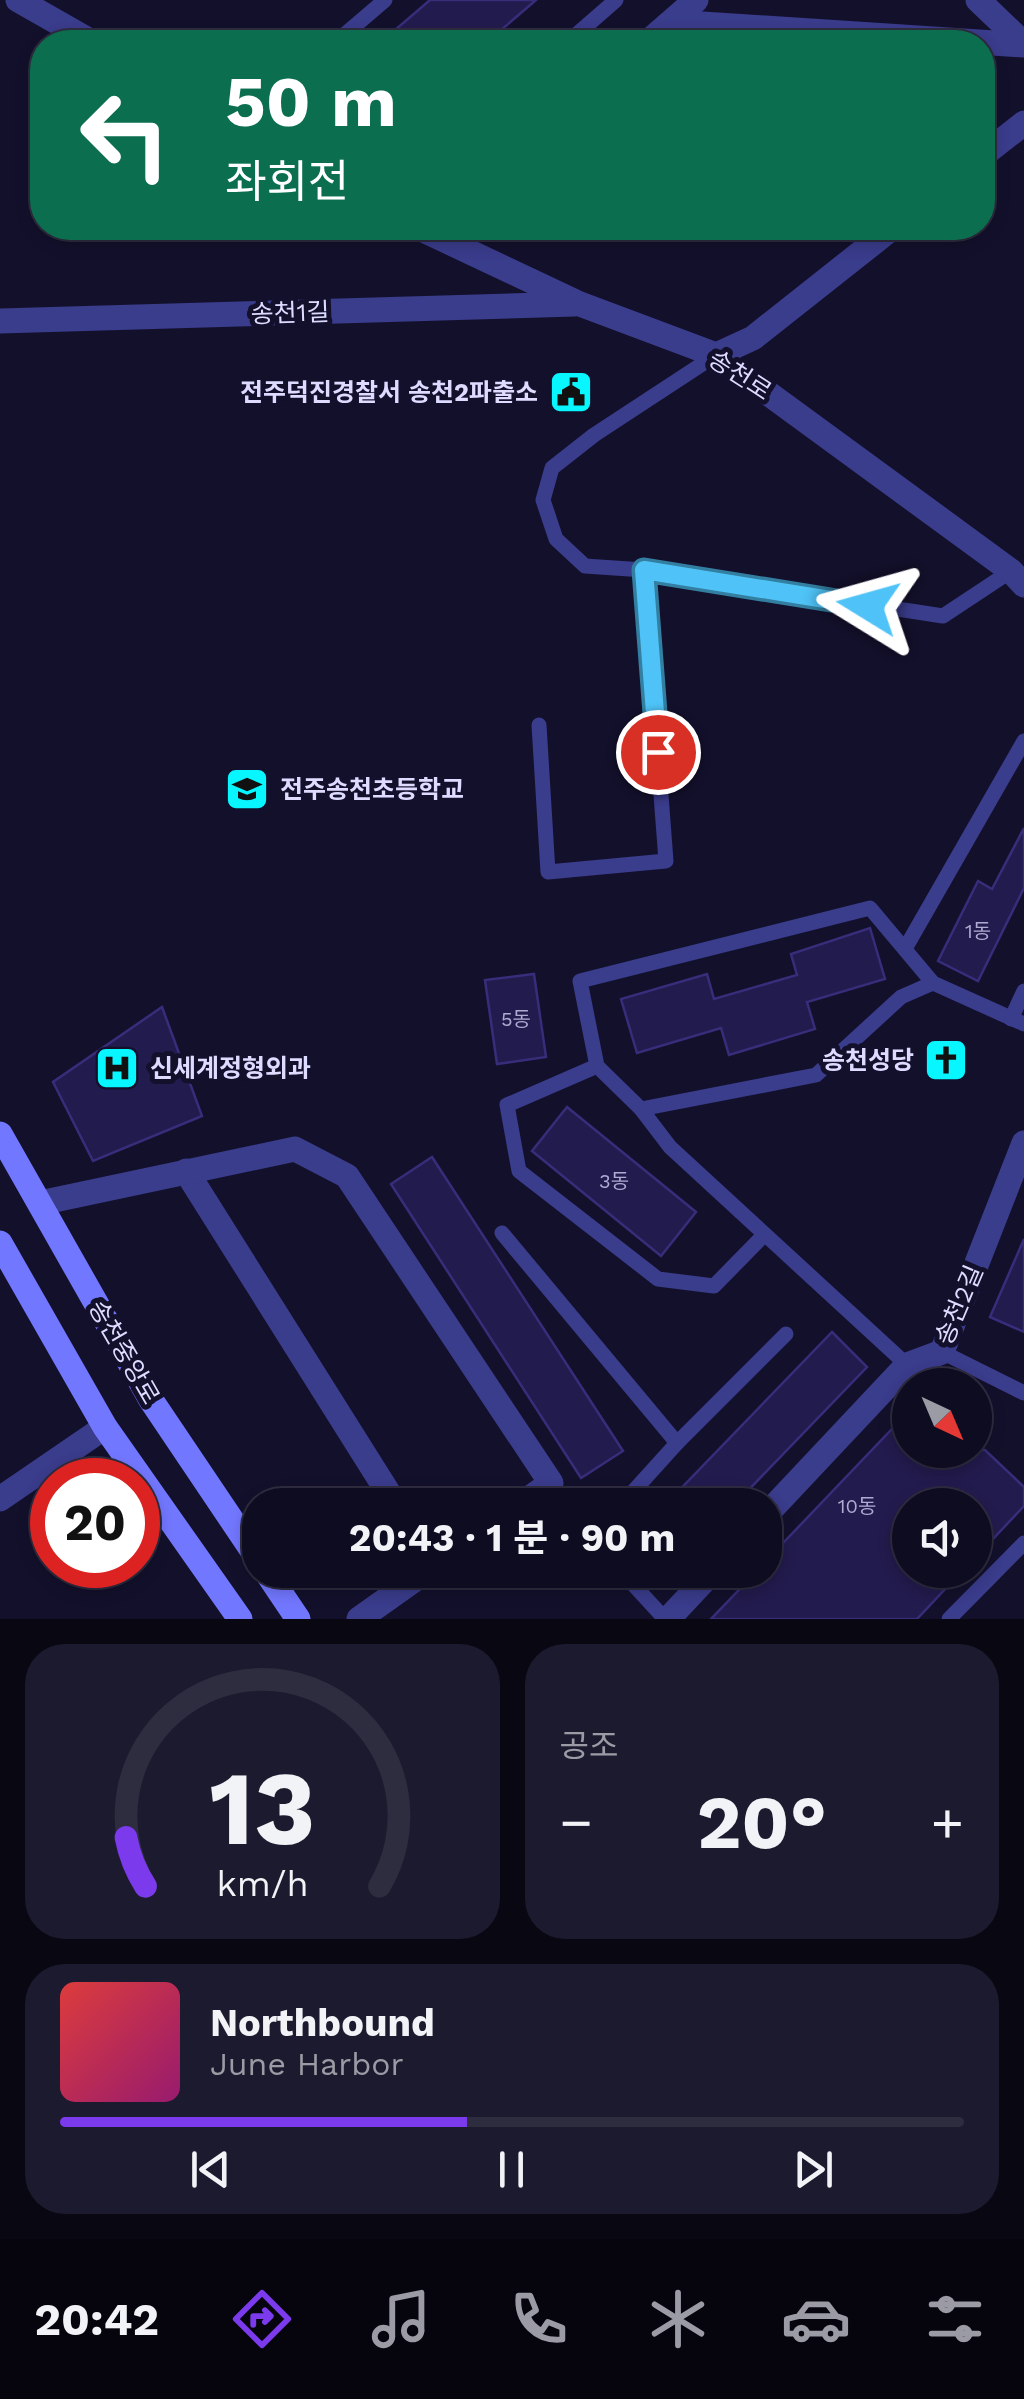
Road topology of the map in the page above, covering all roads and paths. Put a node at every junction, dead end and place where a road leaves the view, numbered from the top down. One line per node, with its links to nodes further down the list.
1 (18, 0): 7 (street)
2 (385, 0): 8 (lane)
3 (616, 0): 9 (lane)
4 (696, 0): 6 (street)
5 (978, 0): 13 (street)
6 (672, 22): 10 (street); 11 (street)
7 (71, 30)
8 (350, 30)
9 (582, 30)
10 (662, 30)
11 (800, 30)
12 (995, 42): 13 (street)
13 (1024, 44)
14 (1024, 122): 15 (street)
15 (995, 145)
16 (450, 240): 18 (street, 송천로)
17 (877, 240): 20 (street)
18 (580, 304): 19 (street, 송천1길); 20 (street, 송천로)
19 (0, 321)
20 (716, 356): 21 (lane); 22 (street, 송천로)
21 (644, 570): 22 (lane); 23 (lane)
22 (1018, 578)
23 (539, 724)
24 (1024, 742): 25 (lane)
25 (906, 947): 26 (lane); 29 (lane)
26 (933, 983): 28 (lane); 30 (lane)
27 (1024, 991): 28 (lane)
28 (1018, 1022)
29 (598, 1066): 30 (lane); 36 (lane)
30 (641, 1110): 36 (lane)
31 (0, 1134): 34 (street, 송천중앙로)
32 (1024, 1144): 39 (street, 송천2길)
33 (186, 1171): 34 (street); 44 (street); 45 (street)
34 (40, 1202): 49 (street, 송천중앙로)
35 (502, 1233): 43 (lane)
36 (764, 1235): 40 (lane)
37 (0, 1244): 42 (street)
38 (786, 1334): 43 (lane)
39 (942, 1352): 40 (street, 송천2길); 41 (lane)
40 (907, 1365): 47 (street, 송천2길)
41 (1024, 1393)
42 (105, 1427): 48 (street); 55 (street)
43 (677, 1442): 46 (lane)
44 (385, 1488)
45 (545, 1488)
46 (636, 1488)
47 (782, 1498)
48 (0, 1499)
49 (242, 1535)
50 (1024, 1542): 59 (lane)
51 (277, 1588): 56 (street)
52 (403, 1588): 57 (street)
53 (637, 1588): 58 (lane)
54 (697, 1588): 58 (street)
55 (240, 1619)
56 (298, 1619)
57 (359, 1619)
58 (667, 1619)
59 (949, 1619)

